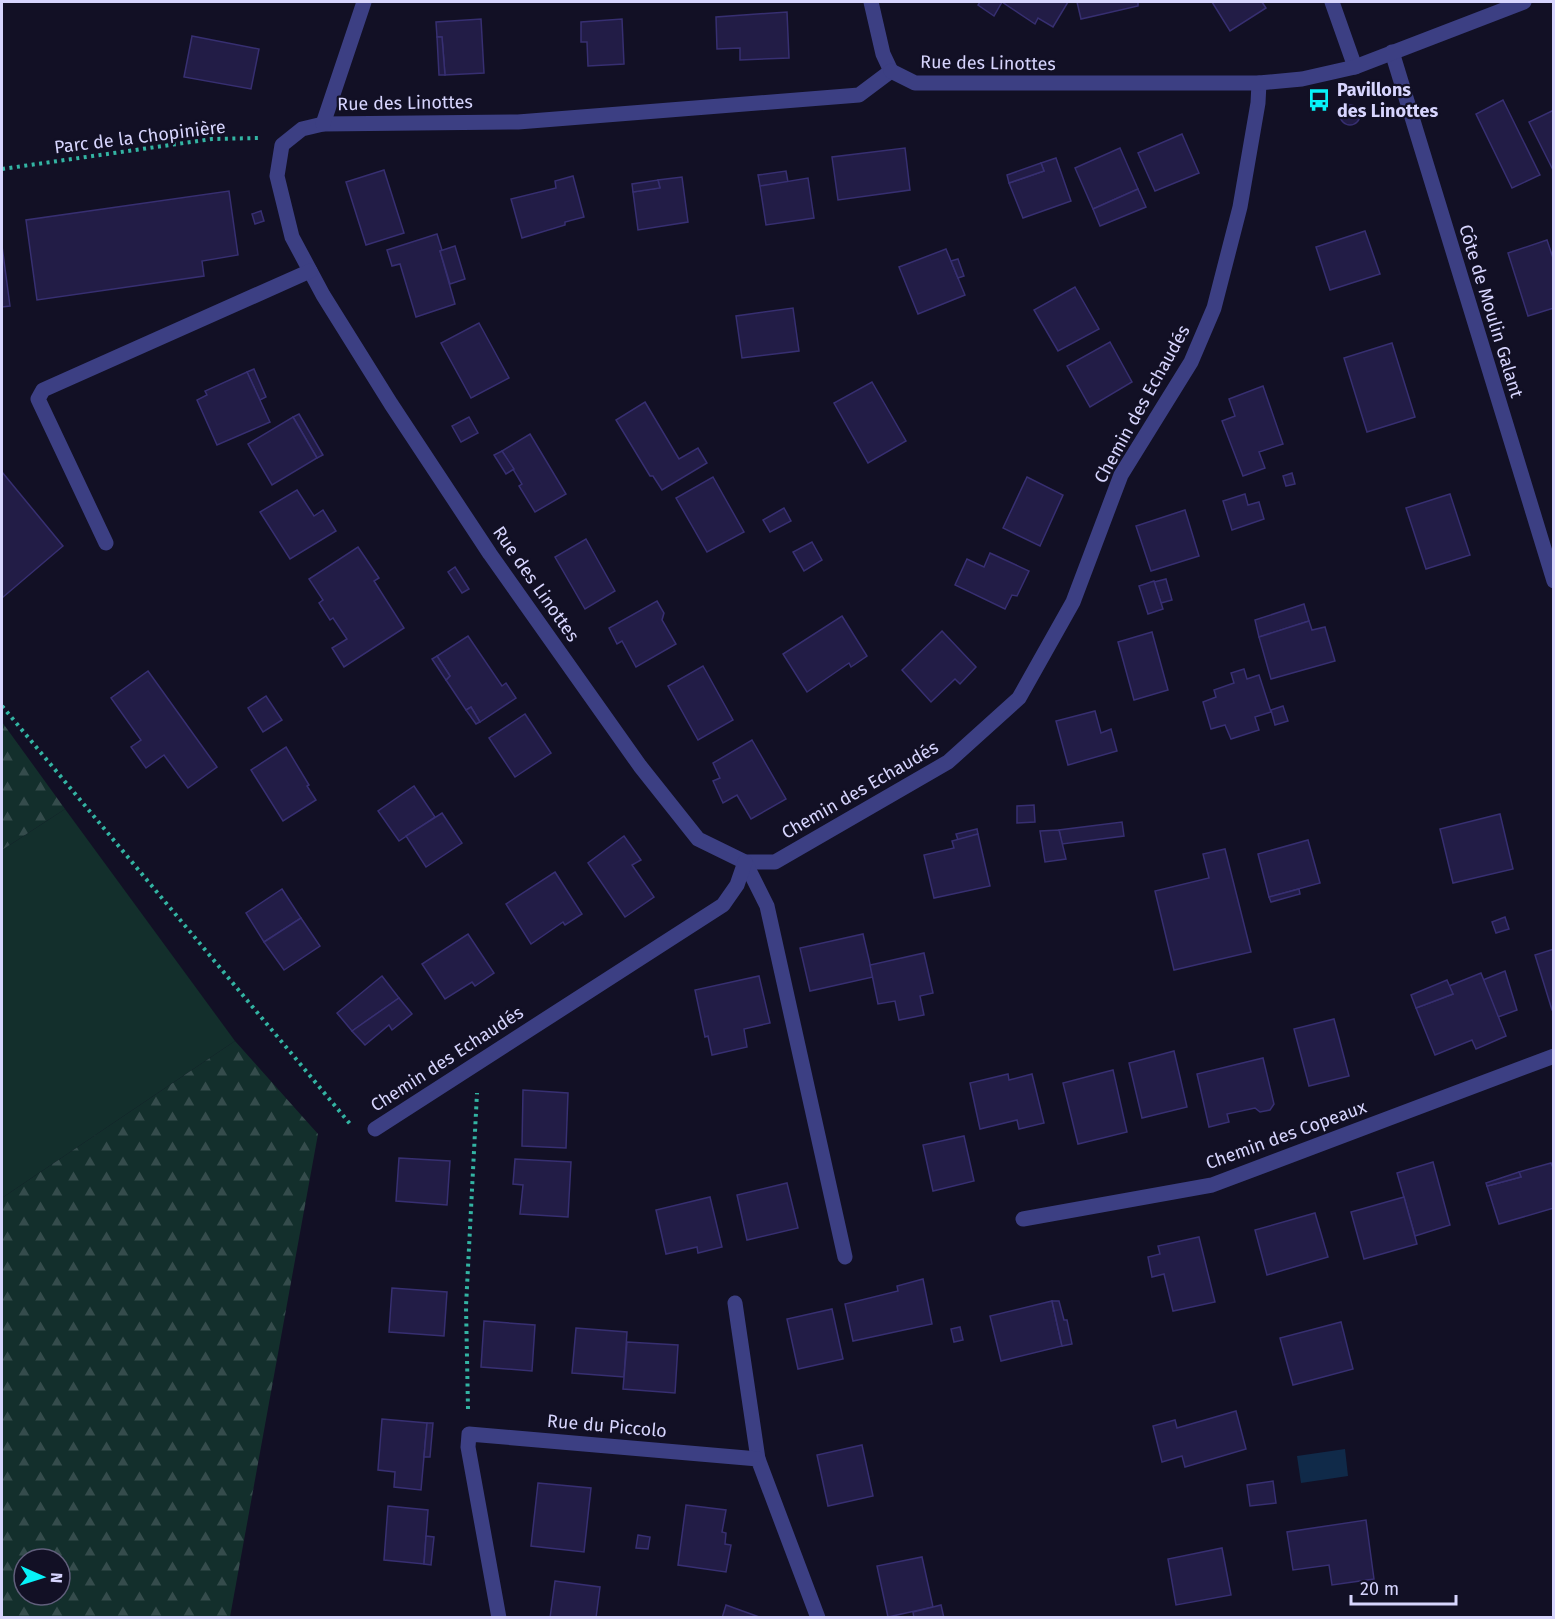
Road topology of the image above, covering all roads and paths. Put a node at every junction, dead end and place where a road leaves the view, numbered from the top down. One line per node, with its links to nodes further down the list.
1 (364, 2): 9 (street)
2 (871, 2): 7 (street)
3 (1332, 2): 6 (street)
4 (1524, 2): 5 (street, Rue des Linottes)
5 (1392, 52): 6 (street, Rue des Linottes); 14 (street, Côte de Moulin Galant)
6 (1355, 67): 8 (street, Rue des Linottes)
7 (891, 71): 8 (street, Rue des Linottes); 9 (street, Rue des Linottes)
8 (1258, 82): 16 (street, Chemin des Echaudés)
9 (323, 124): 10 (street, Rue des Linottes)
10 (282, 145): 11 (path, Parc de la Chopinière); 12 (street, Rue des Linottes)
11 (2, 169)
12 (310, 271): 13 (street); 16 (street, Rue des Linottes)
13 (106, 543)
14 (1554, 581)
15 (2, 706): 19 (path)
16 (745, 862): 19 (street, Chemin des Echaudés); 21 (street)
17 (1554, 1056): 20 (street, Chemin des Copeaux)
18 (477, 1084): 23 (path)
19 (375, 1129)
20 (1023, 1219)
21 (845, 1257)
22 (735, 1303): 24 (street)
23 (469, 1434): 24 (street, Rue du Piccolo); 25 (street)
24 (758, 1459): 26 (street)
25 (499, 1617)
26 (818, 1617)

